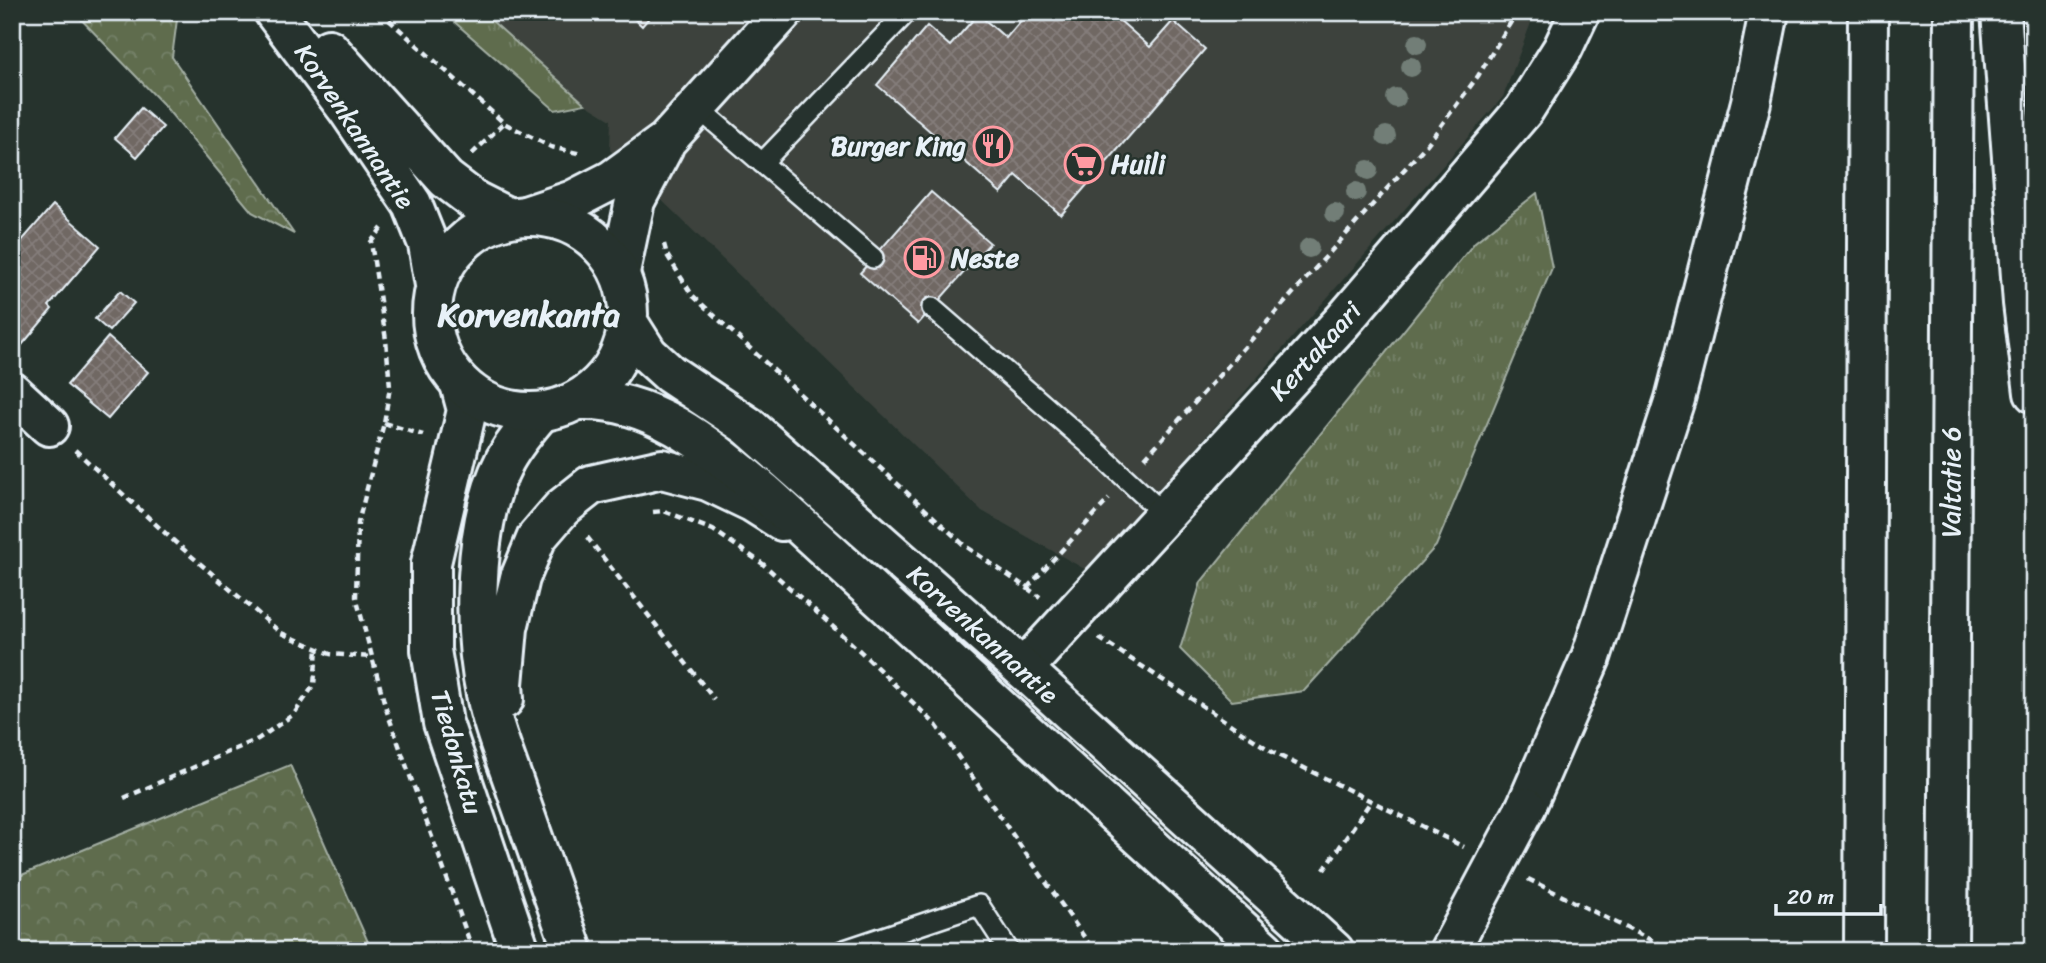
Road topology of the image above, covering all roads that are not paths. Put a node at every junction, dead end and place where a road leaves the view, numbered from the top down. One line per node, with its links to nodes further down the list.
1 (274, 12): 16 (main road, Korvenkannantie)
2 (293, 12): 13 (main road, Korvenkannantie)
3 (783, 12): 10 (main road)
4 (907, 12): 11 (lane)
5 (1580, 12): 25 (main road, Kertakaari)
6 (1769, 12): 29 (main road, bridge)
7 (1868, 12): 36 (main road)
8 (1954, 12): 37 (main road, Valtatie 6)
9 (2001, 12): 21 (main road)
10 (698, 108): 11 (lane); 12 (main road)
11 (762, 163): 14 (lane)
12 (623, 190): 13 (main road); 15 (main road)
13 (519, 216): 15 (main road); 16 (main road)
14 (873, 258)
15 (620, 272): 18 (main road)
16 (435, 285): 19 (main road)
17 (932, 308): 25 (lane)
18 (629, 324): 22 (main road); 27 (main road, Korvenkannantie)
19 (460, 384): 23 (main road); 30 (main road, Tiedonkatu)
20 (12, 392): 24 (main road)
21 (2034, 393)
22 (580, 400): 23 (main road); 26 (main road, Korvenkannantie)
23 (540, 413): 28 (main road, Tiedonkatu)
24 (49, 426)
25 (1166, 516): 27 (main road, Kertakaari)
26 (822, 547): 28 (main road, Tiedonkatu); 34 (main road, Korvenkannantie)
27 (1023, 669): 35 (main road, Korvenkannantie)
28 (509, 768): 31 (main road, Tiedonkatu)
29 (1455, 940)
30 (520, 951)
31 (573, 951)
32 (842, 951): 33 (lane)
33 (1009, 951)
34 (1265, 951)
35 (1334, 951)
36 (1864, 951)
37 (1948, 951)

